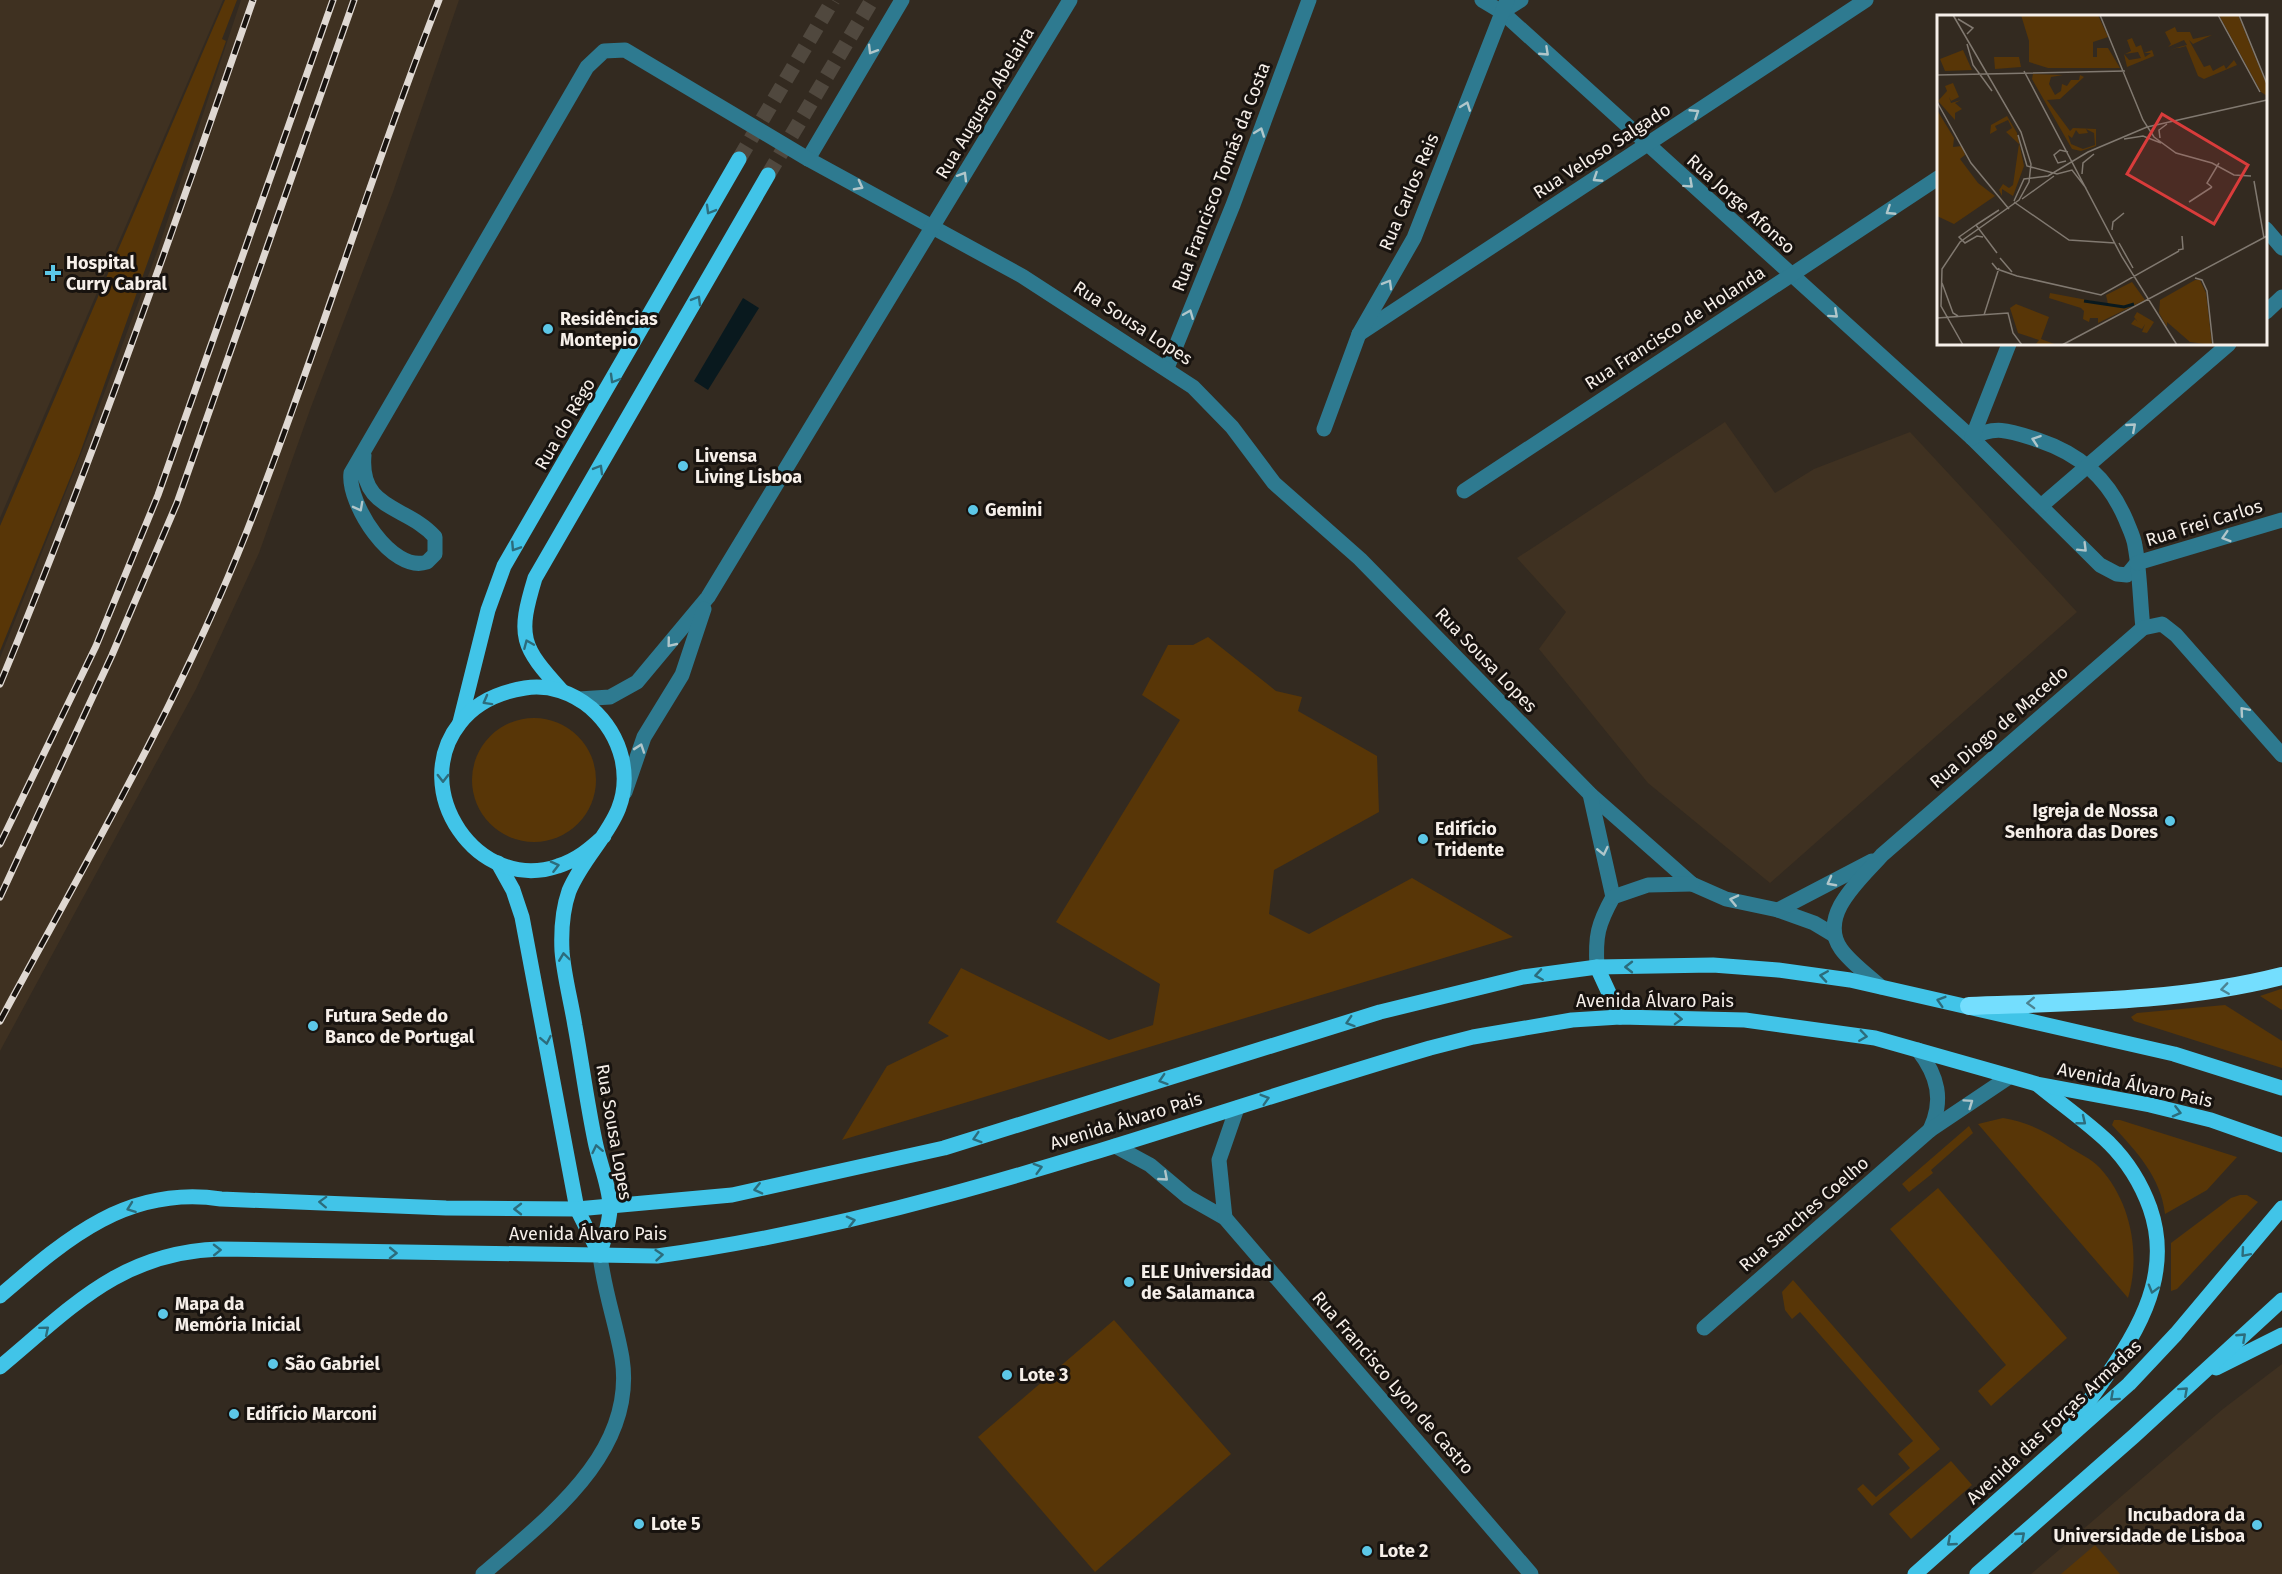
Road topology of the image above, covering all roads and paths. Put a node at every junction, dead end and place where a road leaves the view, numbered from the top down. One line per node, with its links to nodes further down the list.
1 (902, 0): 10 (street, one-way to 10)
2 (1070, 0): 13 (street, Rua Augusto Abelaira, one-way to 2)
3 (1309, 0): 22 (street, Rua Francisco Tomás da Costa, one-way to 3)
4 (1482, 0): 7 (street, Rua Jorge Afonso)
5 (1521, 0): 7 (street)
6 (1866, 0): 8 (street, Rua Veloso Salgado, one-way to 6)
7 (1504, 6): 8 (street, Rua Jorge Afonso, one-way to 8); 19 (street, Rua Carlos Reis, one-way to 7)
8 (1646, 145): 16 (street, Rua Jorge Afonso, one-way to 16); 19 (street, Rua Veloso Salgado, one-way to 19)
9 (739, 159): 35 (main road, Rua do Rêgo, one-way to 35)
10 (808, 159): 13 (street, one-way to 13); 25 (street)
11 (768, 175): 33 (main road, one-way to 11)
12 (1937, 179): 16 (street, Rua Francisco de Holanda, one-way to 16)
13 (933, 226): 22 (street, Rua Sousa Lopes); 31 (street, Rua Sousa Lopes)
14 (2267, 231): 15 (street)
15 (2282, 248)
16 (1791, 275): 24 (street, Rua Jorge Afonso, one-way to 24); 27 (street, Rua Francisco de Holanda)
17 (2282, 297): 18 (street)
18 (2267, 310)
19 (1359, 334): 23 (street, Rua Carlos Reis)
20 (2009, 345): 24 (street)
21 (2228, 345): 26 (street, one-way to 21)
22 (1167, 368): 37 (street, Rua Sousa Lopes)
23 (1324, 429)
24 (1972, 438): 26 (street, one-way to 24); 28 (street, Rua Jorge Afonso)
25 (364, 455): 25 (street, one-way to 25)
26 (2088, 466): 28 (street); 30 (street)
27 (1464, 491)
28 (2041, 506): 30 (street, Rua Frei Carlos, one-way to 30)
29 (2282, 520): 30 (street, Rua Frei Carlos, one-way to 30)
30 (2137, 563): 32 (street)
31 (708, 597): 34 (street, Rua Sousa Lopes, one-way to 34); 38 (street, Rua Sousa Lopes, one-way to 31)
32 (2143, 628): 36 (street, one-way to 32); 40 (street, Rua Diogo de Macedo)
33 (562, 691): 34 (main road, Rua Sousa Lopes); 35 (main road, Rua Sousa Lopes, one-way to 35)
34 (579, 699): 38 (main road, Rua Sousa Lopes)
35 (459, 723): 41 (main road, Rua Sousa Lopes, one-way to 41)
36 (2282, 755)
37 (1590, 794): 42 (street, Rua Sousa Lopes); 43 (street, one-way to 43)
38 (622, 803): 39 (main road, Rua Sousa Lopes)
39 (604, 836): 41 (main road, Rua Sousa Lopes, one-way to 39); 59 (main road, Rua Sousa Lopes, one-way to 39)
40 (1882, 855): 44 (street, Rua Diogo de Macedo, one-way to 44); 45 (street, Rua Diogo de Macedo)
41 (498, 863): 61 (main road, Rua Sousa Lopes, one-way to 61)
42 (1692, 884): 43 (street); 44 (street, Rua Sousa Lopes, one-way to 42)
43 (1613, 897): 46 (street)
44 (1778, 910): 45 (street, Rua Sousa Lopes)
45 (1834, 935): 48 (street)
46 (1597, 967): 48 (main road, Avenida Álvaro Pais, one-way to 46); 50 (main road); 59 (main road, Avenida Álvaro Pais, one-way to 59)
47 (2282, 976): 49 (highway, one-way to 49)
48 (1881, 987): 49 (main road, Avenida Álvaro Pais, one-way to 48)
49 (1969, 1006): 54 (main road, Avenida Álvaro Pais)
50 (1620, 1017): 51 (main road, Avenida Álvaro Pais, one-way to 51); 55 (main road, Avenida Álvaro Pais, one-way to 50)
51 (1918, 1050): 52 (main road, Avenida Álvaro Pais); 56 (street)
52 (2009, 1077): 53 (main road, Avenida Álvaro Pais); 56 (street, Rua Sanches Coelho, one-way to 52)
53 (2037, 1084): 57 (main road, Avenida Álvaro Pais, one-way to 57); 70 (main road, one-way to 70)
54 (2282, 1088)
55 (1237, 1107): 58 (main road, Avenida Álvaro Pais); 62 (street)
56 (1930, 1130): 66 (street, Rua Sanches Coelho)
57 (2282, 1145)
58 (1115, 1146): 62 (street, Rua Francisco Lyon de Castro, one-way to 62); 63 (main road, Avenida Álvaro Pais, one-way to 58)
59 (610, 1206): 61 (main road, Avenida Álvaro Pais); 63 (main road, Rua Sousa Lopes)
60 (2282, 1208): 70 (main road, Avenida das Forças Armadas, one-way to 70)
61 (577, 1209): 63 (main road, Rua Sousa Lopes); 64 (main road, Avenida Álvaro Pais, one-way to 64)
62 (1225, 1218): 72 (street, Rua Francisco Lyon de Castro)
63 (600, 1255): 68 (main road, Avenida Álvaro Pais, one-way to 63); 71 (street)
64 (0, 1296)
65 (2282, 1300): 69 (main road, one-way to 65)
66 (1704, 1328)
67 (2282, 1335): 69 (main road)
68 (0, 1367)
69 (2203, 1374): 74 (main road, one-way to 69)
70 (2058, 1448): 73 (main road, Avenida das Forças Armadas, one-way to 73)
71 (483, 1574)
72 (1531, 1574)
73 (1915, 1574)
74 (1977, 1574)

